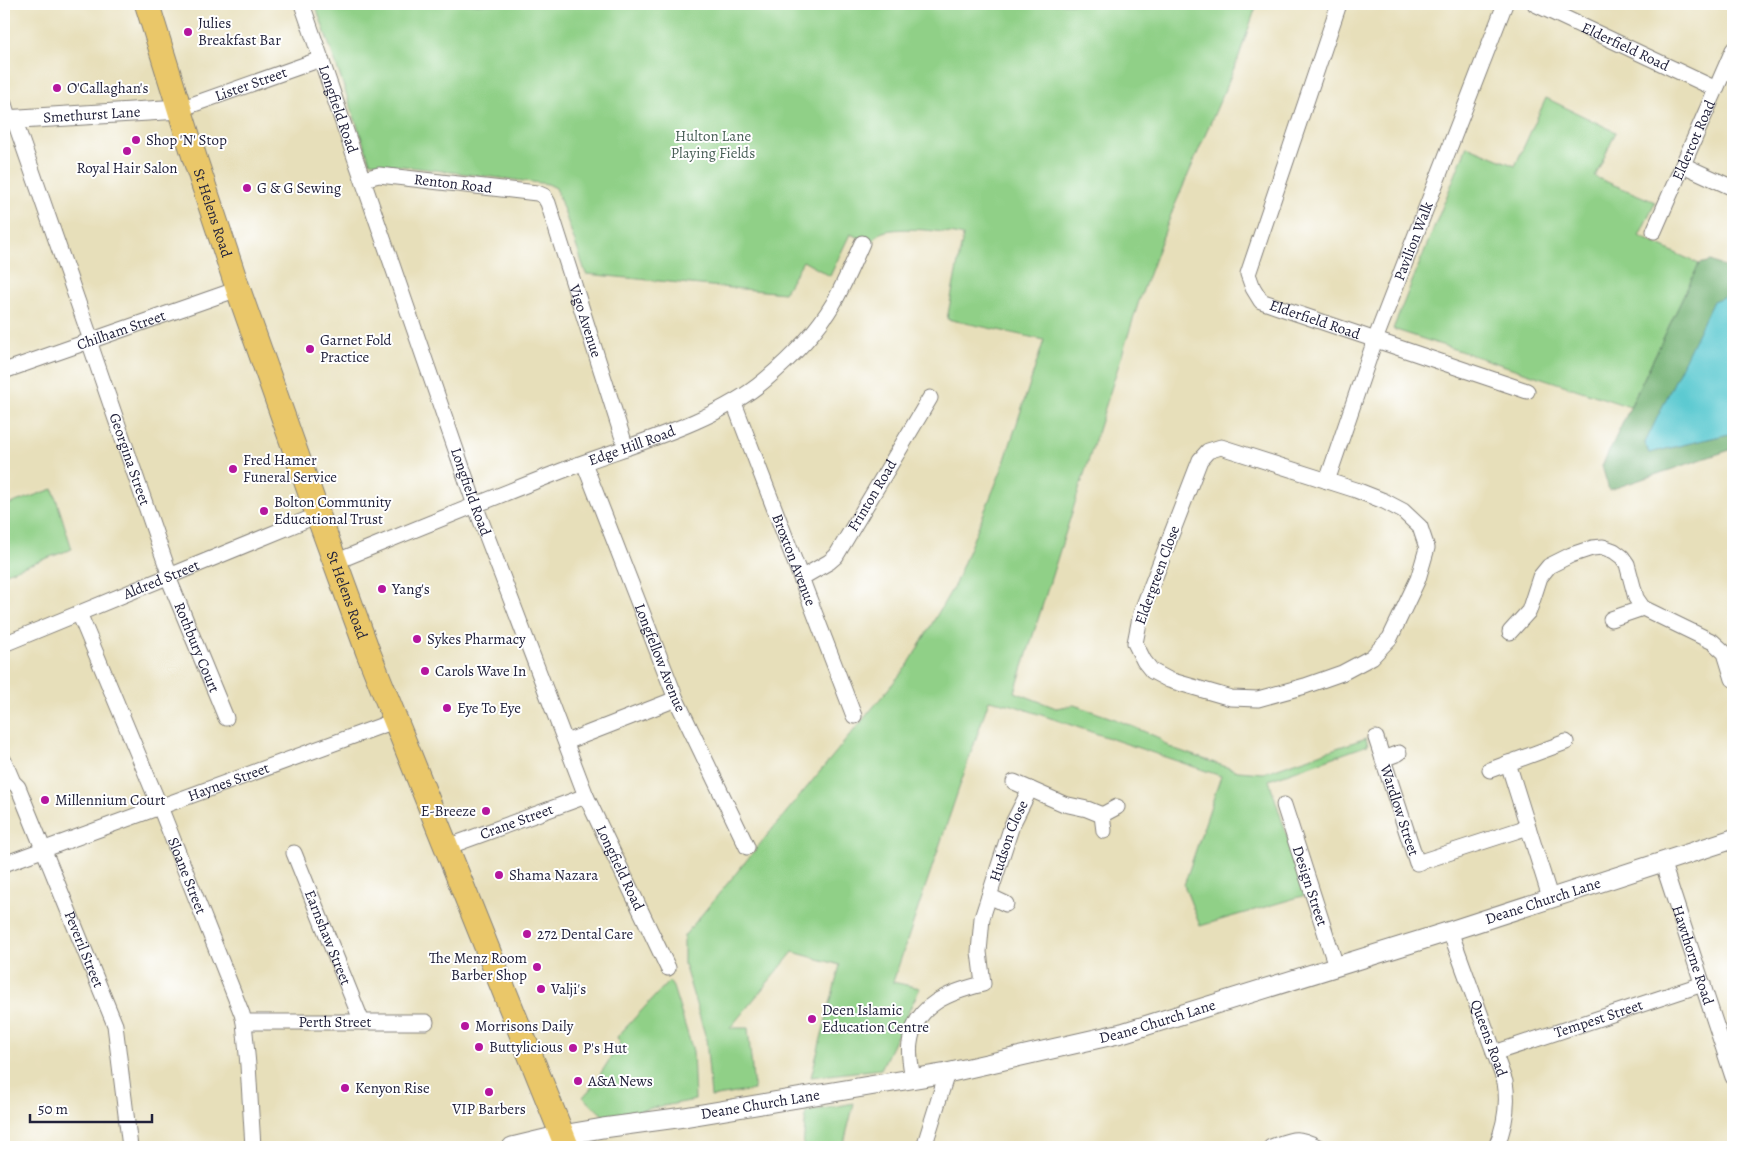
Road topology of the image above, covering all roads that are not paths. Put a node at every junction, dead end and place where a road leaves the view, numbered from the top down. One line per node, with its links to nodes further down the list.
1 (147, 4): 9 (main road, St Helens Road)
2 (302, 4): 7 (street, Longfield Road)
3 (1339, 4): 18 (street, Elderfield Road)
4 (1505, 4): 18 (street, Pavilion Walk)
5 (1535, 4): 8 (street, Elderfield Road)
6 (1733, 50): 8 (street, Eldercot Road)
7 (321, 58): 9 (street, Lister Street); 12 (street, Longfield Road)
8 (1716, 88): 11 (street, Eldercot Road)
9 (180, 109): 10 (street, Smethurst Lane); 17 (main road, St Helens Road)
10 (8, 116): 19 (street, Georgina Street)
11 (1683, 165): 13 (street); 15 (street, Eldercot Road)
12 (363, 179): 14 (street, Renton Road); 27 (street, Longfield Road)
13 (1733, 188)
14 (544, 196): 24 (street, Vigo Avenue)
15 (1654, 231)
16 (862, 243): 23 (street, Edge Hill Road)
17 (238, 290): 19 (street, Chilham Street); 28 (main road, St Helens Road)
18 (1375, 340): 21 (street, Elderfield Road); 26 (street, Pavilion Walk)
19 (90, 341): 20 (street, Chilham Street); 30 (street, Georgina Street)
20 (4, 372)
21 (1527, 391)
22 (930, 398): 31 (street, Frinton Road)
23 (734, 403): 24 (street, Edge Hill Road); 31 (street, Broxton Avenue)
24 (626, 448): 25 (street, Edge Hill Road)
25 (584, 463): 27 (street, Edge Hill Road); 38 (street, Longfellow Avenue)
26 (1327, 481): 26 (street, Eldergreen Close)
27 (475, 505): 29 (street, Edge Hill Road); 43 (street, Longfield Road)
28 (318, 515): 29 (main road, St Helens Road); 30 (street, Aldred Street)
29 (335, 562): 41 (main road, St Helens Road)
30 (169, 577): 33 (street, Aldred Street); 40 (street, Rothbury Court)
31 (801, 578): 39 (street, Broxton Avenue)
32 (1643, 608): 34 (street); 35 (street); 37 (street)
33 (79, 613): 36 (street, Aldred Street); 54 (street, Sloane Street)
34 (1611, 619)
35 (1510, 632)
36 (4, 644)
37 (1733, 679)
38 (676, 699): 43 (street); 61 (street, Longfellow Avenue)
39 (854, 716)
40 (226, 718)
41 (396, 720): 54 (street, Haynes Street); 60 (main road, St Helens Road)
42 (1376, 738): 46 (street, Wardlow Street)
43 (566, 742): 52 (street, Longfield Road)
44 (1566, 742): 48 (street)
45 (1399, 753): 46 (street, Wardlow Street)
46 (1382, 759): 57 (street, Wardlow Street)
47 (4, 761): 62 (street, Peveril Street)
48 (1508, 763): 49 (street); 57 (street)
49 (1490, 770)
50 (1014, 782): 51 (street, Hudson Close)
51 (1030, 789): 56 (street, Hudson Close); 66 (street, Hudson Close)
52 (586, 796): 60 (street, Crane Street); 71 (street, Longfield Road)
53 (1284, 805): 70 (street, Design Street)
54 (160, 807): 62 (street, Haynes Street); 73 (street, Sloane Street)
55 (1116, 807): 56 (street)
56 (1102, 815): 58 (street)
57 (1528, 827): 67 (street)
58 (1104, 831)
59 (1733, 839): 64 (street, Deane Church Lane)
60 (446, 847): 81 (main road, St Helens Road)
61 (747, 847)
62 (43, 849): 65 (street, Haynes Street); 82 (street, Peveril Street)
63 (294, 853): 74 (street, Earnshaw Street)
64 (1662, 861): 67 (street, Deane Church Lane); 72 (street, Hawthorne Road)
65 (4, 864)
66 (989, 896): 68 (street, Hudson Close); 80 (street, Hudson Close)
67 (1550, 897): 69 (street, Deane Church Lane)
68 (1006, 904)
69 (1450, 931): 70 (street, Deane Church Lane); 77 (street, Queens Road)
70 (1336, 966): 78 (street, Deane Church Lane)
71 (668, 968)
72 (1703, 984): 76 (street, Hawthorne Road); 77 (street, Tempest Street)
73 (244, 1022): 74 (street, Perth Street); 83 (street, Sloane Street)
74 (362, 1022): 75 (street, Perth Street)
75 (426, 1022)
76 (1728, 1047): 79 (street, Hawthorne Road)
77 (1494, 1053): 88 (street, Queens Road)
78 (947, 1073): 80 (street, Deane Church Lane); 85 (street)
79 (1733, 1077)
80 (912, 1078): 81 (street, Deane Church Lane)
81 (565, 1141): 84 (street, Deane Church Lane)
82 (130, 1147)
83 (253, 1147)
84 (512, 1147)
85 (924, 1147)
86 (1271, 1147): 87 (street)
87 (1318, 1147)
88 (1496, 1147)

